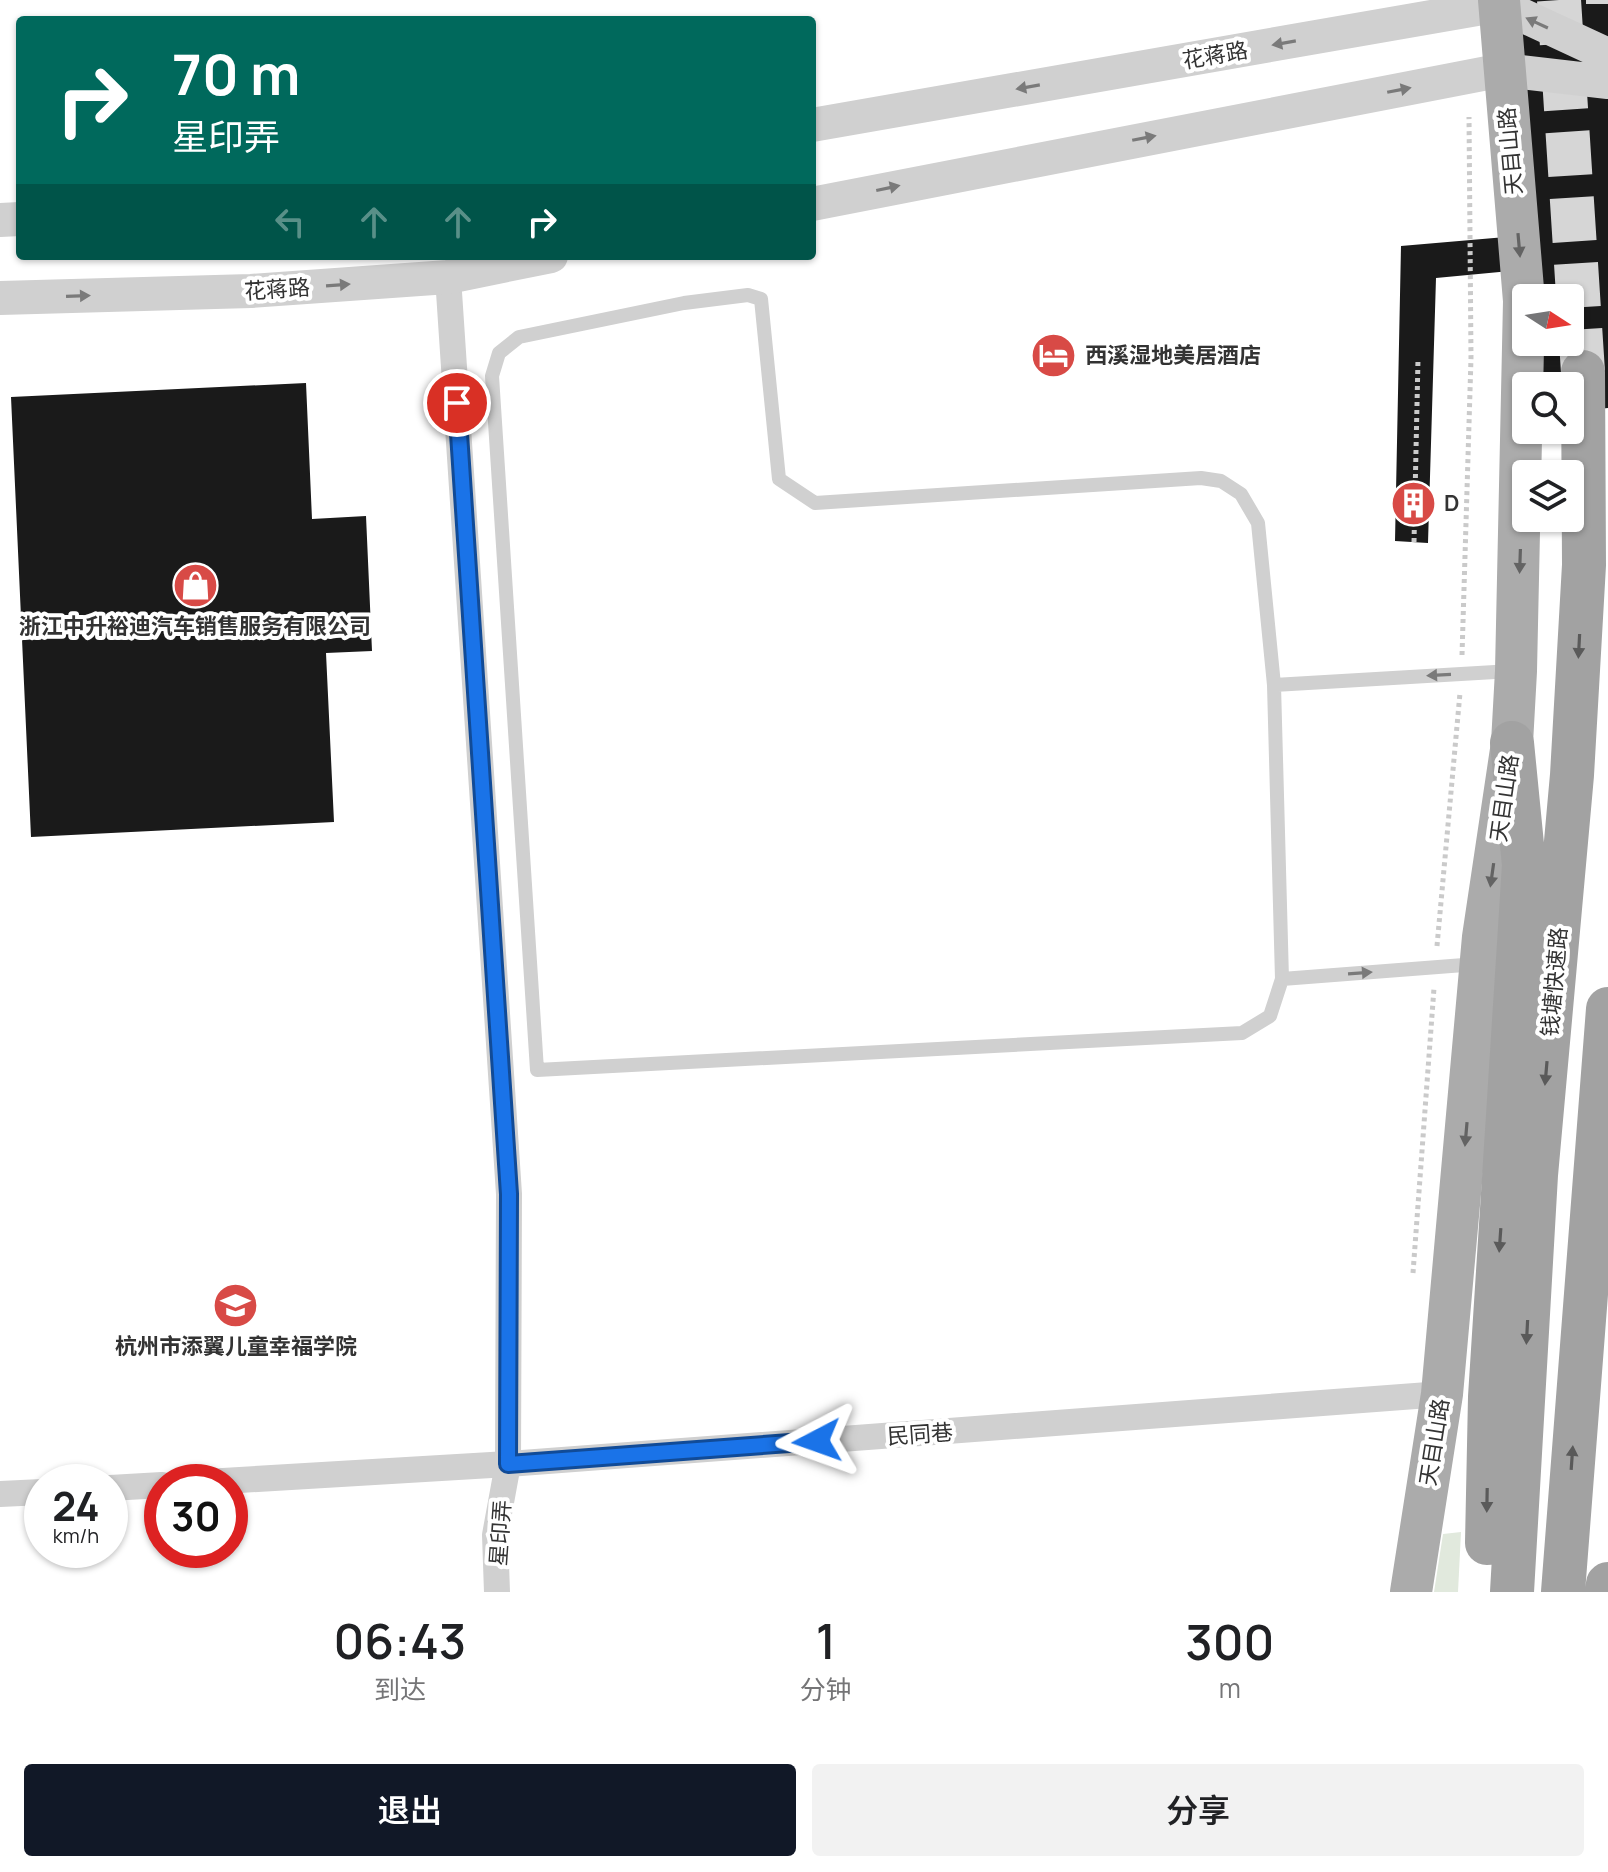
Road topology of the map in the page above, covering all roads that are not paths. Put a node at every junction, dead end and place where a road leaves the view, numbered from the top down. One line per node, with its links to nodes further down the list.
1 (1500, 3): 2 (street, one-way to 1); 3 (main road, 天目山路); 5 (street, 花蒋路, one-way to 5)
2 (1608, 55)
3 (1487, 73): 4 (street); 6 (street, one-way to 3); 11 (main road, 天目山路, one-way to 11)
4 (1608, 82)
5 (816, 124)
6 (816, 203)
7 (531, 260): 8 (street, 花蒋路)
8 (448, 277): 9 (street, 花蒋路, one-way to 8); 18 (street, 星印弄)
9 (0, 298)
10 (1583, 444): 26 (highway, 钱塘快速路, one-way to 26)
11 (1516, 671): 12 (lane, one-way to 12); 13 (main road, 天目山路)
12 (1274, 685): 15 (lane); 15 (lane)
13 (1512, 743): 14 (main road, 天目山路, one-way to 14); 25 (highway, one-way to 25)
14 (1481, 964): 15 (lane, one-way to 14); 17 (main road, 天目山路, one-way to 17)
15 (1282, 979)
16 (1608, 1009): 27 (highway, one-way to 16)
17 (1442, 1394): 18 (street, 民同巷); 24 (main road, 天目山路)
18 (508, 1464): 19 (street, 民同巷); 23 (street, 星印弄)
19 (248, 1479)
20 (24, 1493): 21 (street)
21 (0, 1494)
22 (1608, 1584): 28 (highway)
23 (497, 1592)
24 (1411, 1592)
25 (1486, 1592)
26 (1512, 1592)
27 (1563, 1592)
28 (1607, 1592)

